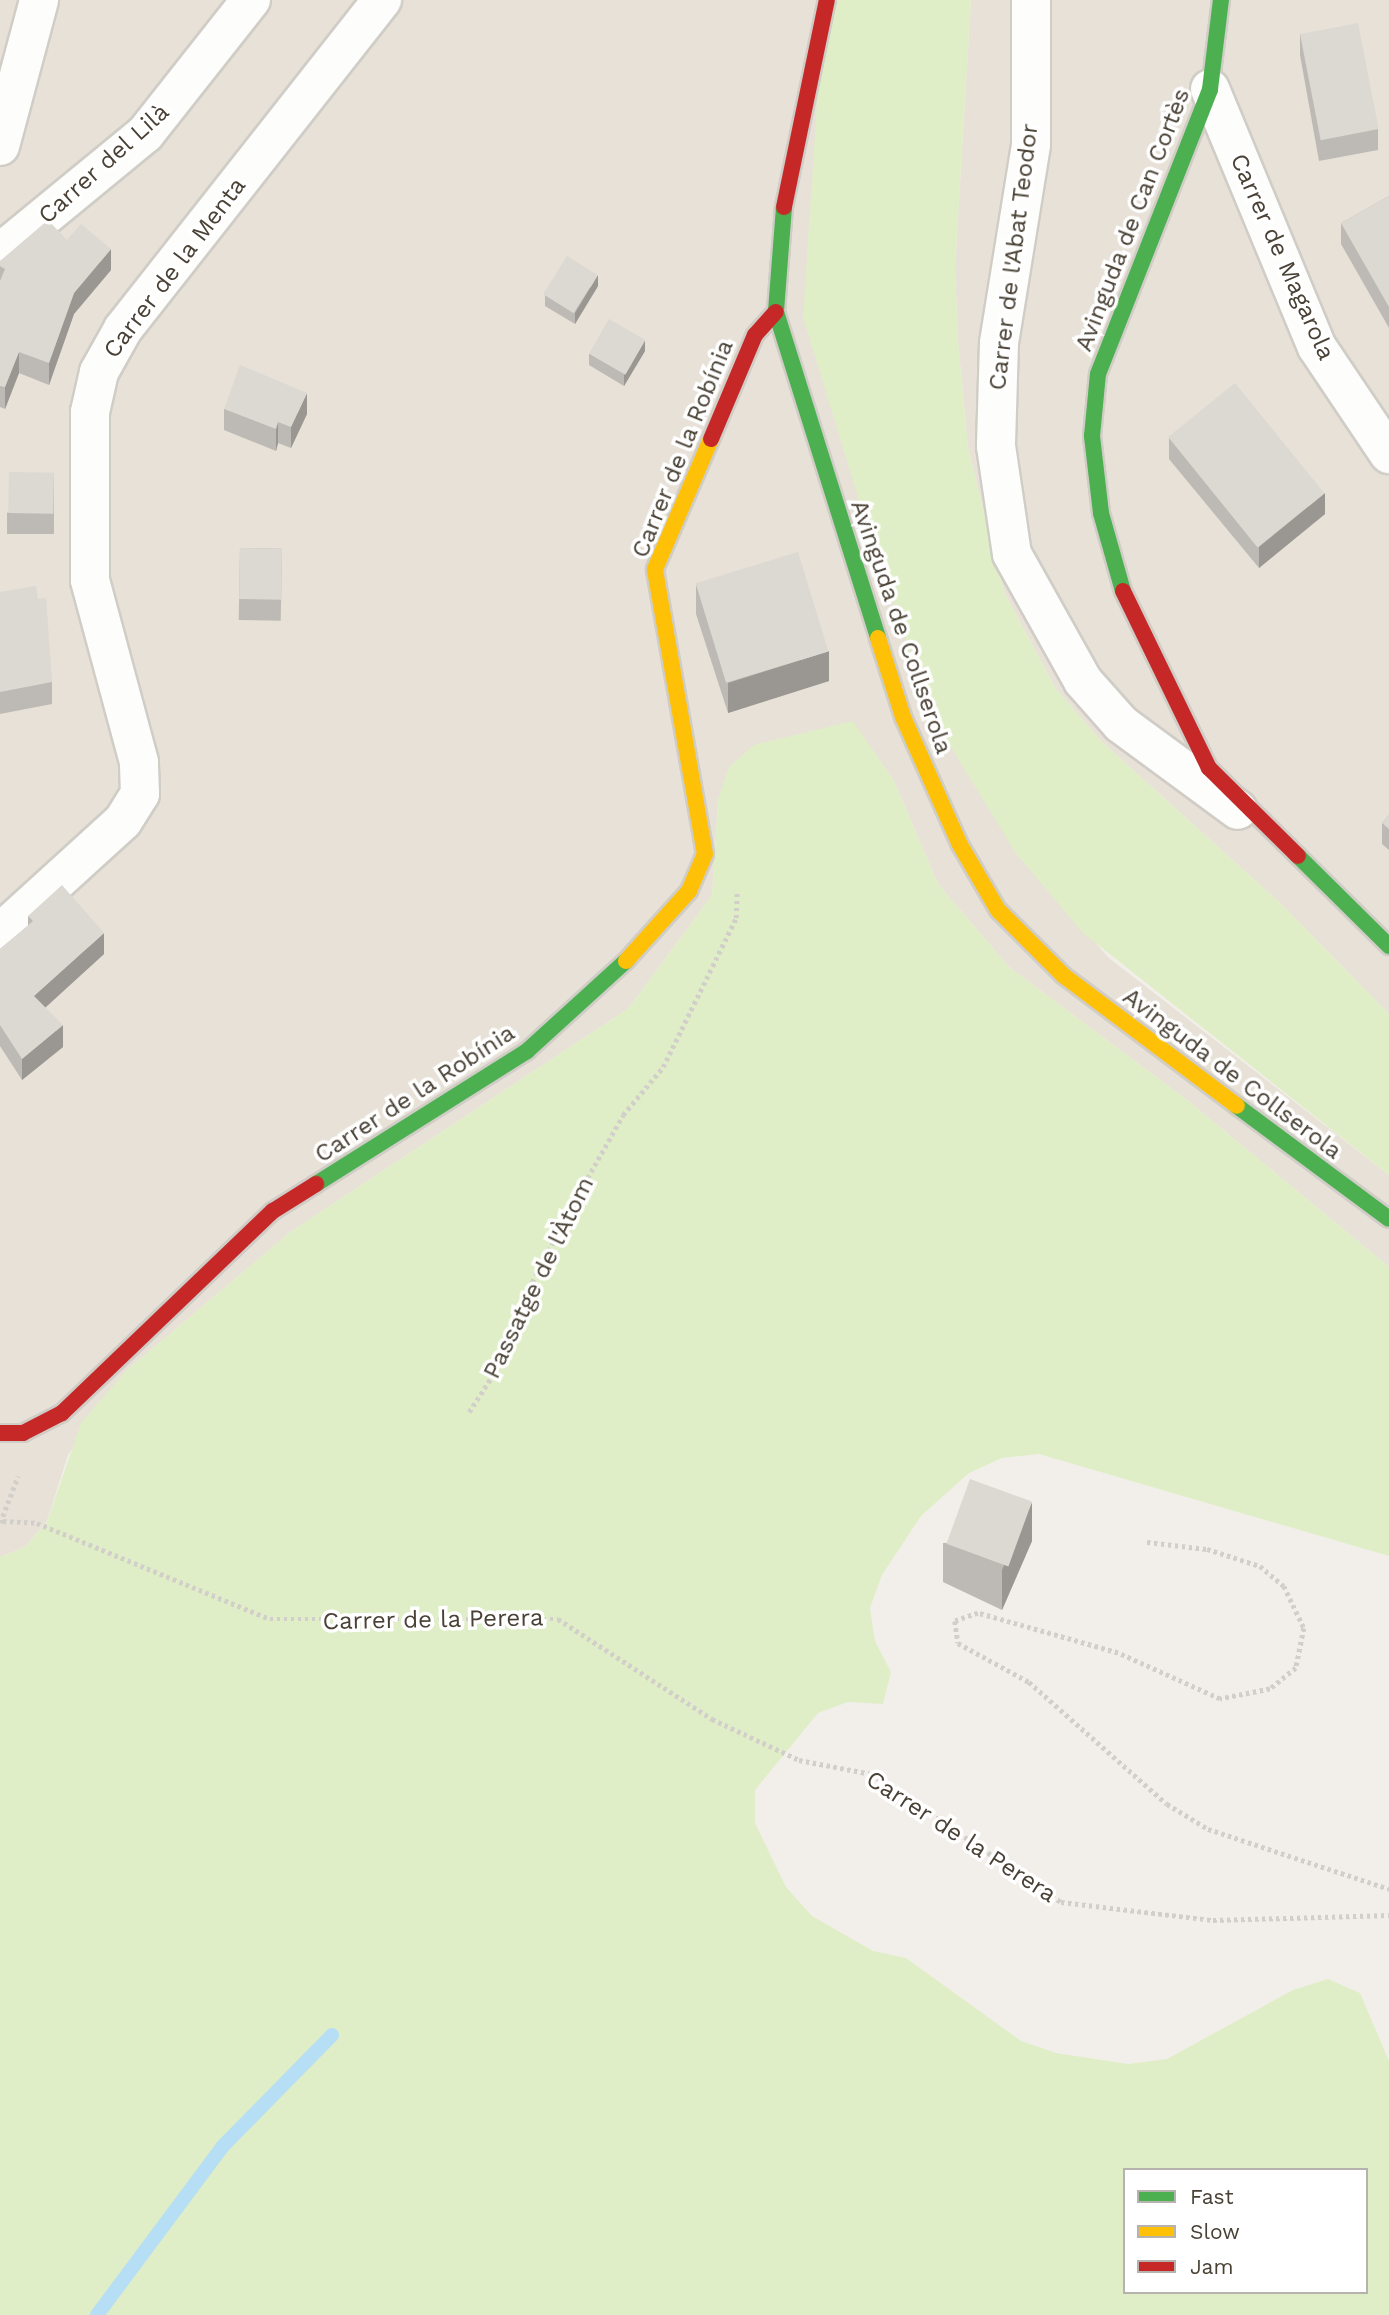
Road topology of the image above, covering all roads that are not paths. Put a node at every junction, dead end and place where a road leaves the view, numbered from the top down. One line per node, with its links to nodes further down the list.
1 (39, 0): 8 (street)
2 (251, 0): 9 (street, Carrer del Lilà)
3 (382, 0): 13 (street, Carrer de la Menta)
4 (828, 0): 10 (street, Avinguda de Collserola)
5 (1031, 0): 12 (street, Carrer de l'Abat Teodor)
6 (1221, 0): 7 (street, Avinguda de Can Cortès)
7 (1210, 89): 11 (street, Carrer de Magarola); 12 (street, Avinguda de Can Cortès)
8 (0, 146)
9 (0, 253)
10 (776, 312): 15 (street, Avinguda de Collserola); 16 (street, Carrer de la Robínia)
11 (1389, 454)
12 (1263, 827): 14 (street, Avinguda de Can Cortès)
13 (0, 933)
14 (1389, 946)
15 (1389, 1219)
16 (0, 1433)

